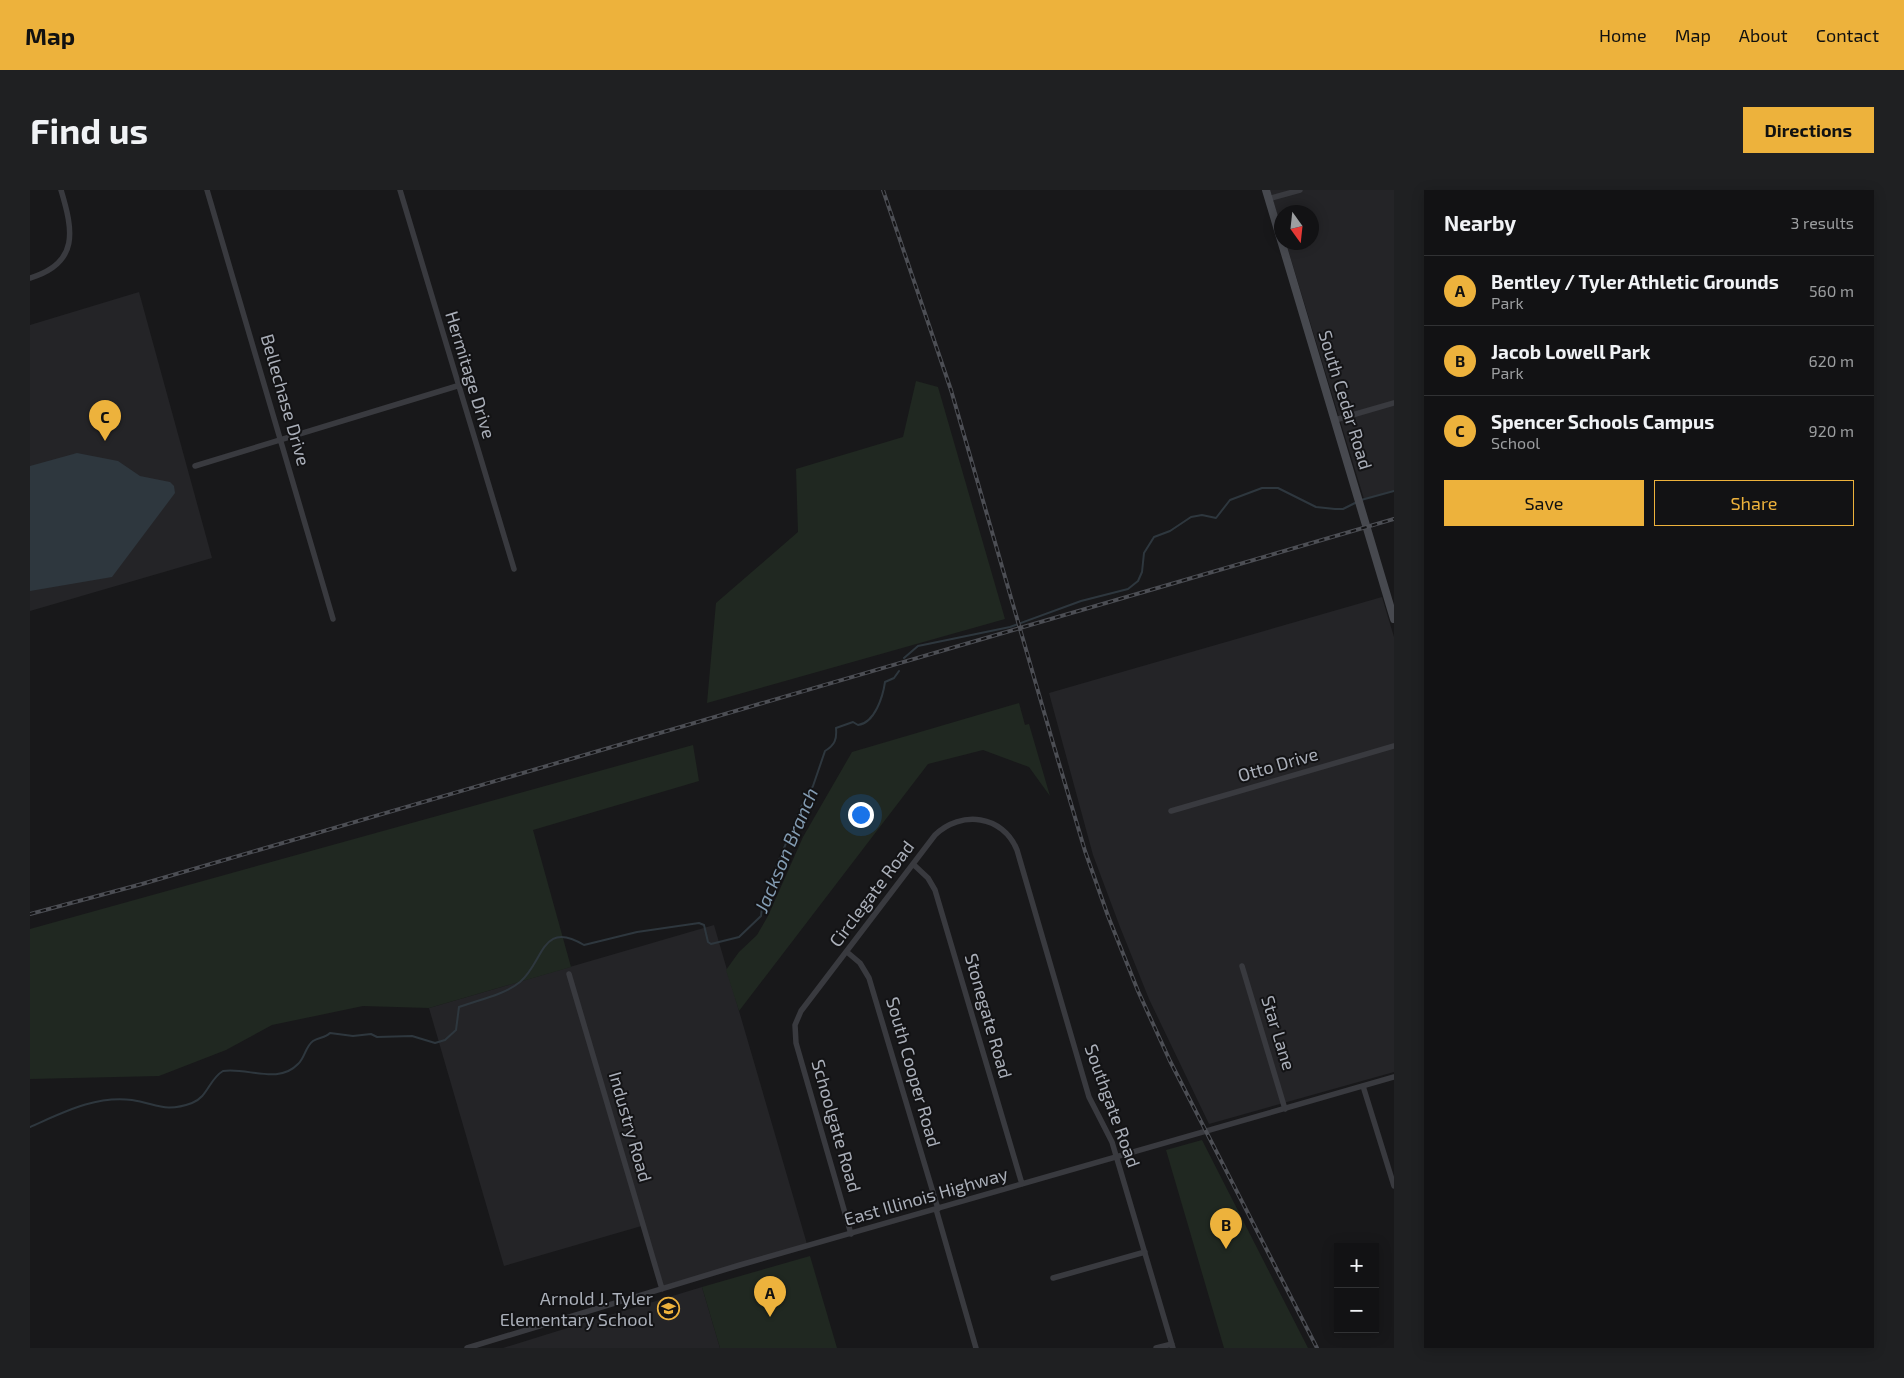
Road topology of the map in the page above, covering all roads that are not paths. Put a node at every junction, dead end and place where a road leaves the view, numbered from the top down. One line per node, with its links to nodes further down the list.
1 (61, 190): 7 (street)
2 (207, 190): 11 (street, Bellechase Drive)
3 (400, 190): 8 (street, Hermitage Drive)
4 (1266, 190): 6 (main road, South Cedar Road)
5 (1300, 190): 6 (street)
6 (1268, 199): 10 (main road, South Cedar Road)
7 (30, 278)
8 (457, 386): 11 (street); 13 (street, Hermitage Drive)
9 (1394, 404): 10 (street)
10 (1335, 420): 15 (main road, South Cedar Road)
11 (281, 439): 12 (street); 14 (street, Bellechase Drive)
12 (194, 466)
13 (514, 569)
14 (333, 619)
15 (1394, 619)
16 (1394, 746): 17 (street, Otto Drive)
17 (1171, 811)
18 (995, 825): 19 (street, Circlegate Road); 27 (street, Southgate Road)
19 (914, 864): 20 (street, Circlegate Road); 28 (street, Stonegate Road)
20 (847, 952): 23 (street, Circlegate Road); 30 (street, South Cooper Road)
21 (1242, 966): 26 (street, Star Lane)
22 (569, 974): 34 (street, Industry Road)
23 (795, 1025): 31 (street, Schoolgate Road)
24 (1394, 1077): 25 (street, East Illinois Highway)
25 (1363, 1086): 26 (street, East Illinois Highway); 29 (street)
26 (1285, 1109): 27 (street, East Illinois Highway)
27 (1117, 1158): 28 (street, East Illinois Highway); 32 (street, Southgate Road)
28 (1022, 1184): 30 (street, East Illinois Highway)
29 (1394, 1186)
30 (937, 1209): 31 (street, East Illinois Highway); 37 (street, South Cooper Road)
31 (852, 1234): 34 (street, East Illinois Highway)
32 (1145, 1252): 33 (street); 35 (street, Southgate Road)
33 (1053, 1278)
34 (662, 1289): 36 (street, East Illinois Highway)
35 (1172, 1346): 38 (street)
36 (467, 1348)
37 (976, 1348)
38 (1156, 1348)

